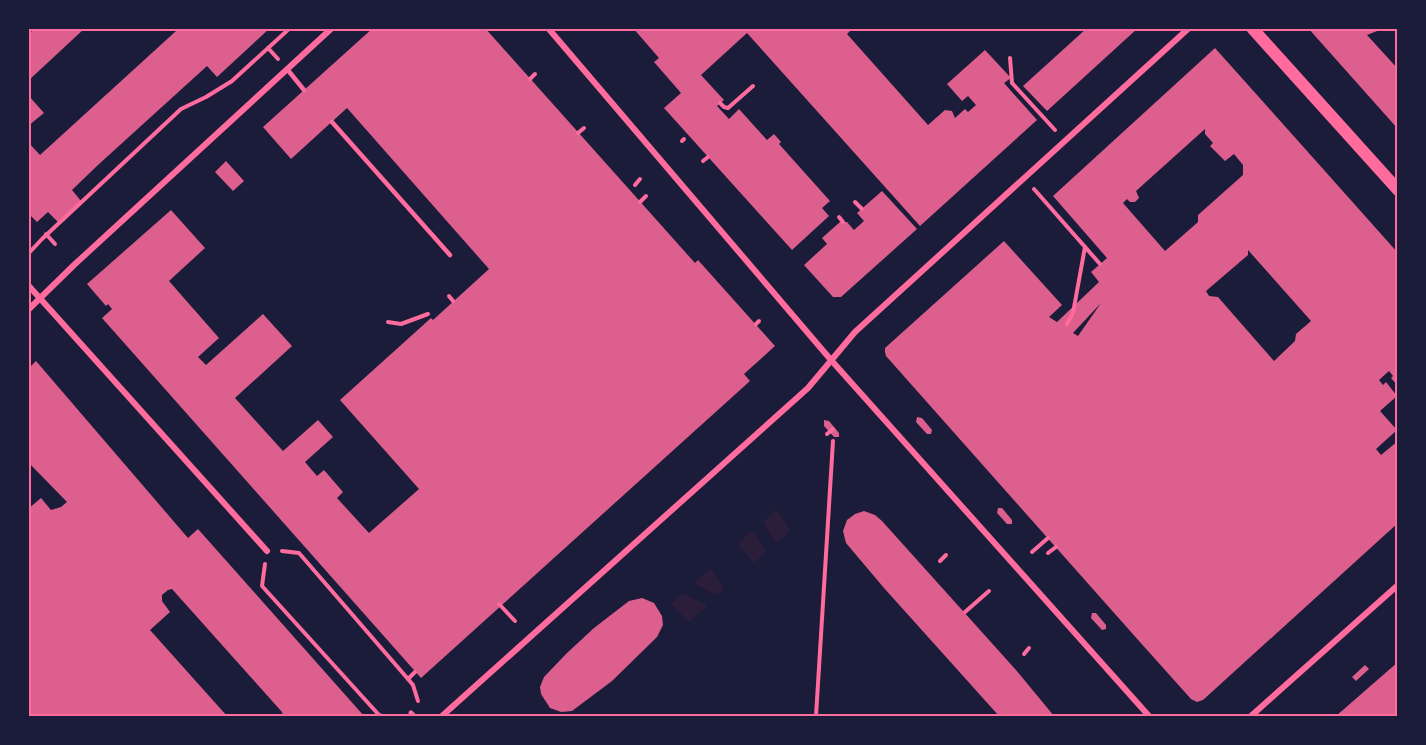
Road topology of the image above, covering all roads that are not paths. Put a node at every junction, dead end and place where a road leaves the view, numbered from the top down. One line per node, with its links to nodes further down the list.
1 (332, 28): 5 (street)
2 (548, 28): 13 (street)
3 (1189, 28): 13 (street)
4 (1251, 28): 8 (main road)
5 (287, 69): 6 (lane); 11 (street)
6 (304, 90)
7 (332, 122): 9 (lane)
8 (1398, 190)
9 (450, 255)
10 (28, 285): 11 (street)
11 (40, 299): 12 (street); 14 (street)
12 (28, 310)
13 (831, 360): 16 (street); 17 (street)
14 (267, 551)
15 (1398, 585): 18 (street)
16 (442, 717)
17 (1149, 717)
18 (1251, 717)

